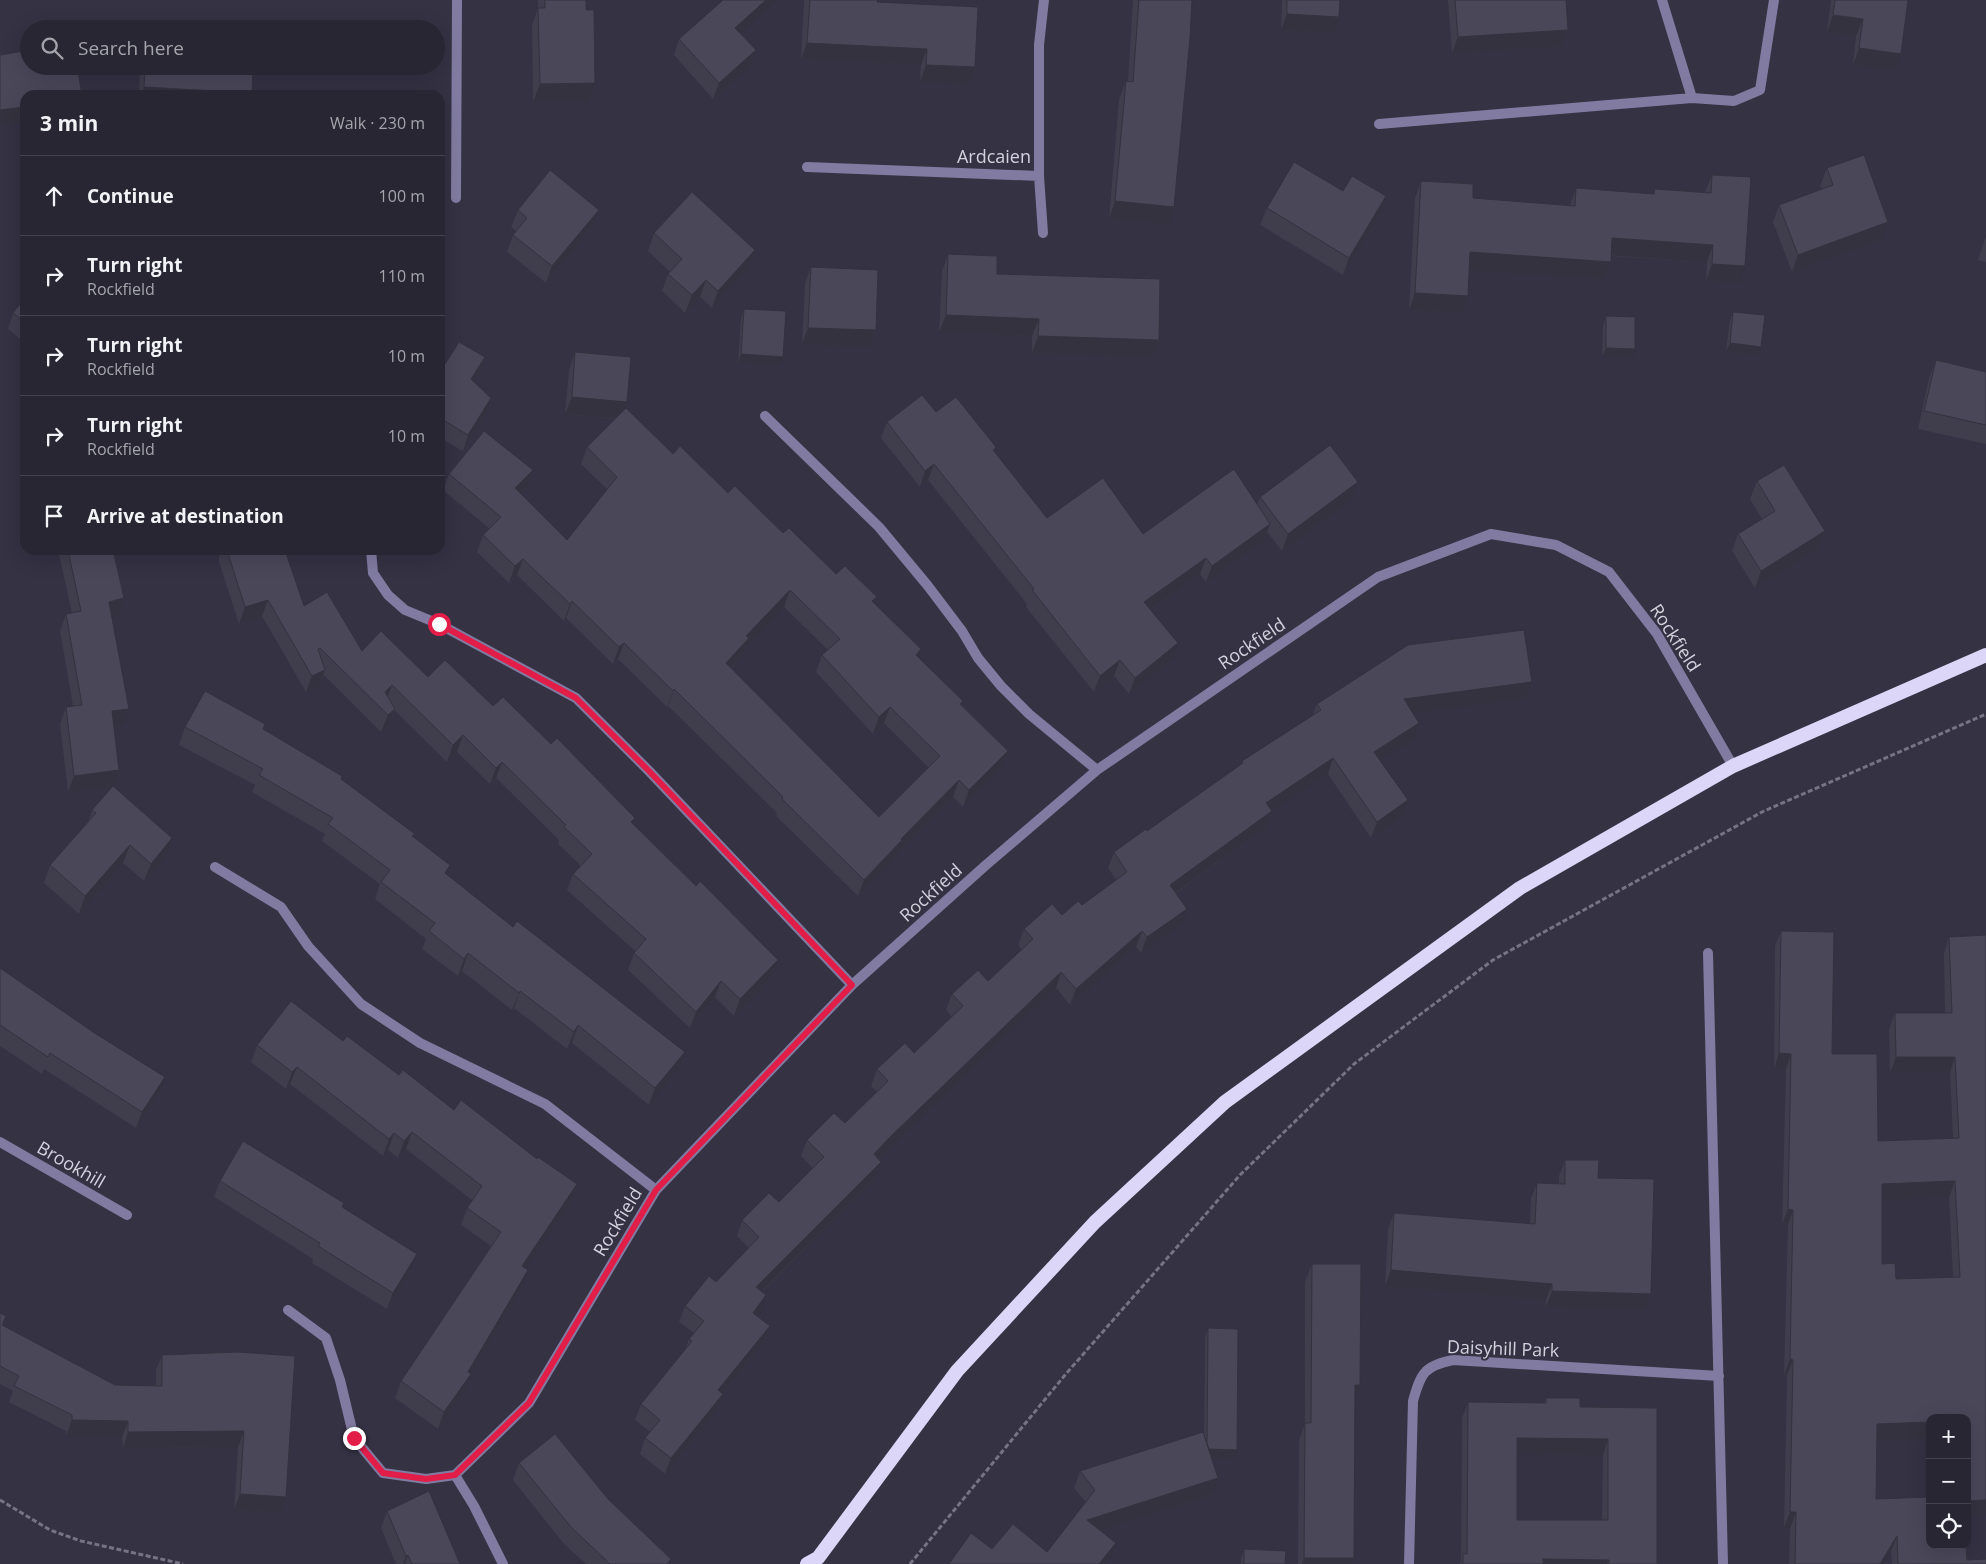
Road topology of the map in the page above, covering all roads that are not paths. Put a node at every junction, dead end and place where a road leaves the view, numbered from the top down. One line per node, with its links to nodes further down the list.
1 (457, 0): 9 (street)
2 (1044, 0): 8 (street, Ardcaien)
3 (1662, 0): 5 (street)
4 (1774, 0): 5 (street)
5 (1692, 98): 6 (street)
6 (1379, 124)
7 (807, 167): 8 (street, Ardcaien)
8 (1039, 176): 10 (street)
9 (456, 198)
10 (1043, 234)
11 (765, 416): 15 (street)
12 (371, 555): 18 (street)
13 (1986, 655): 14 (highway)
14 (1733, 766): 15 (street, Rockfield); 25 (highway)
15 (1097, 770): 18 (street, Rockfield)
16 (216, 867): 20 (street)
17 (1708, 953): 23 (street)
18 (852, 985): 20 (street, Rockfield)
19 (0, 1142): 21 (street, Brookhill)
20 (656, 1190): 24 (street, Rockfield)
21 (127, 1215)
22 (288, 1310): 24 (street)
23 (1719, 1376): 27 (street, Daisyhill Park); 28 (street)
24 (455, 1475): 26 (street)
25 (814, 1562)
26 (503, 1564)
27 (1409, 1564)
28 (1723, 1564)

